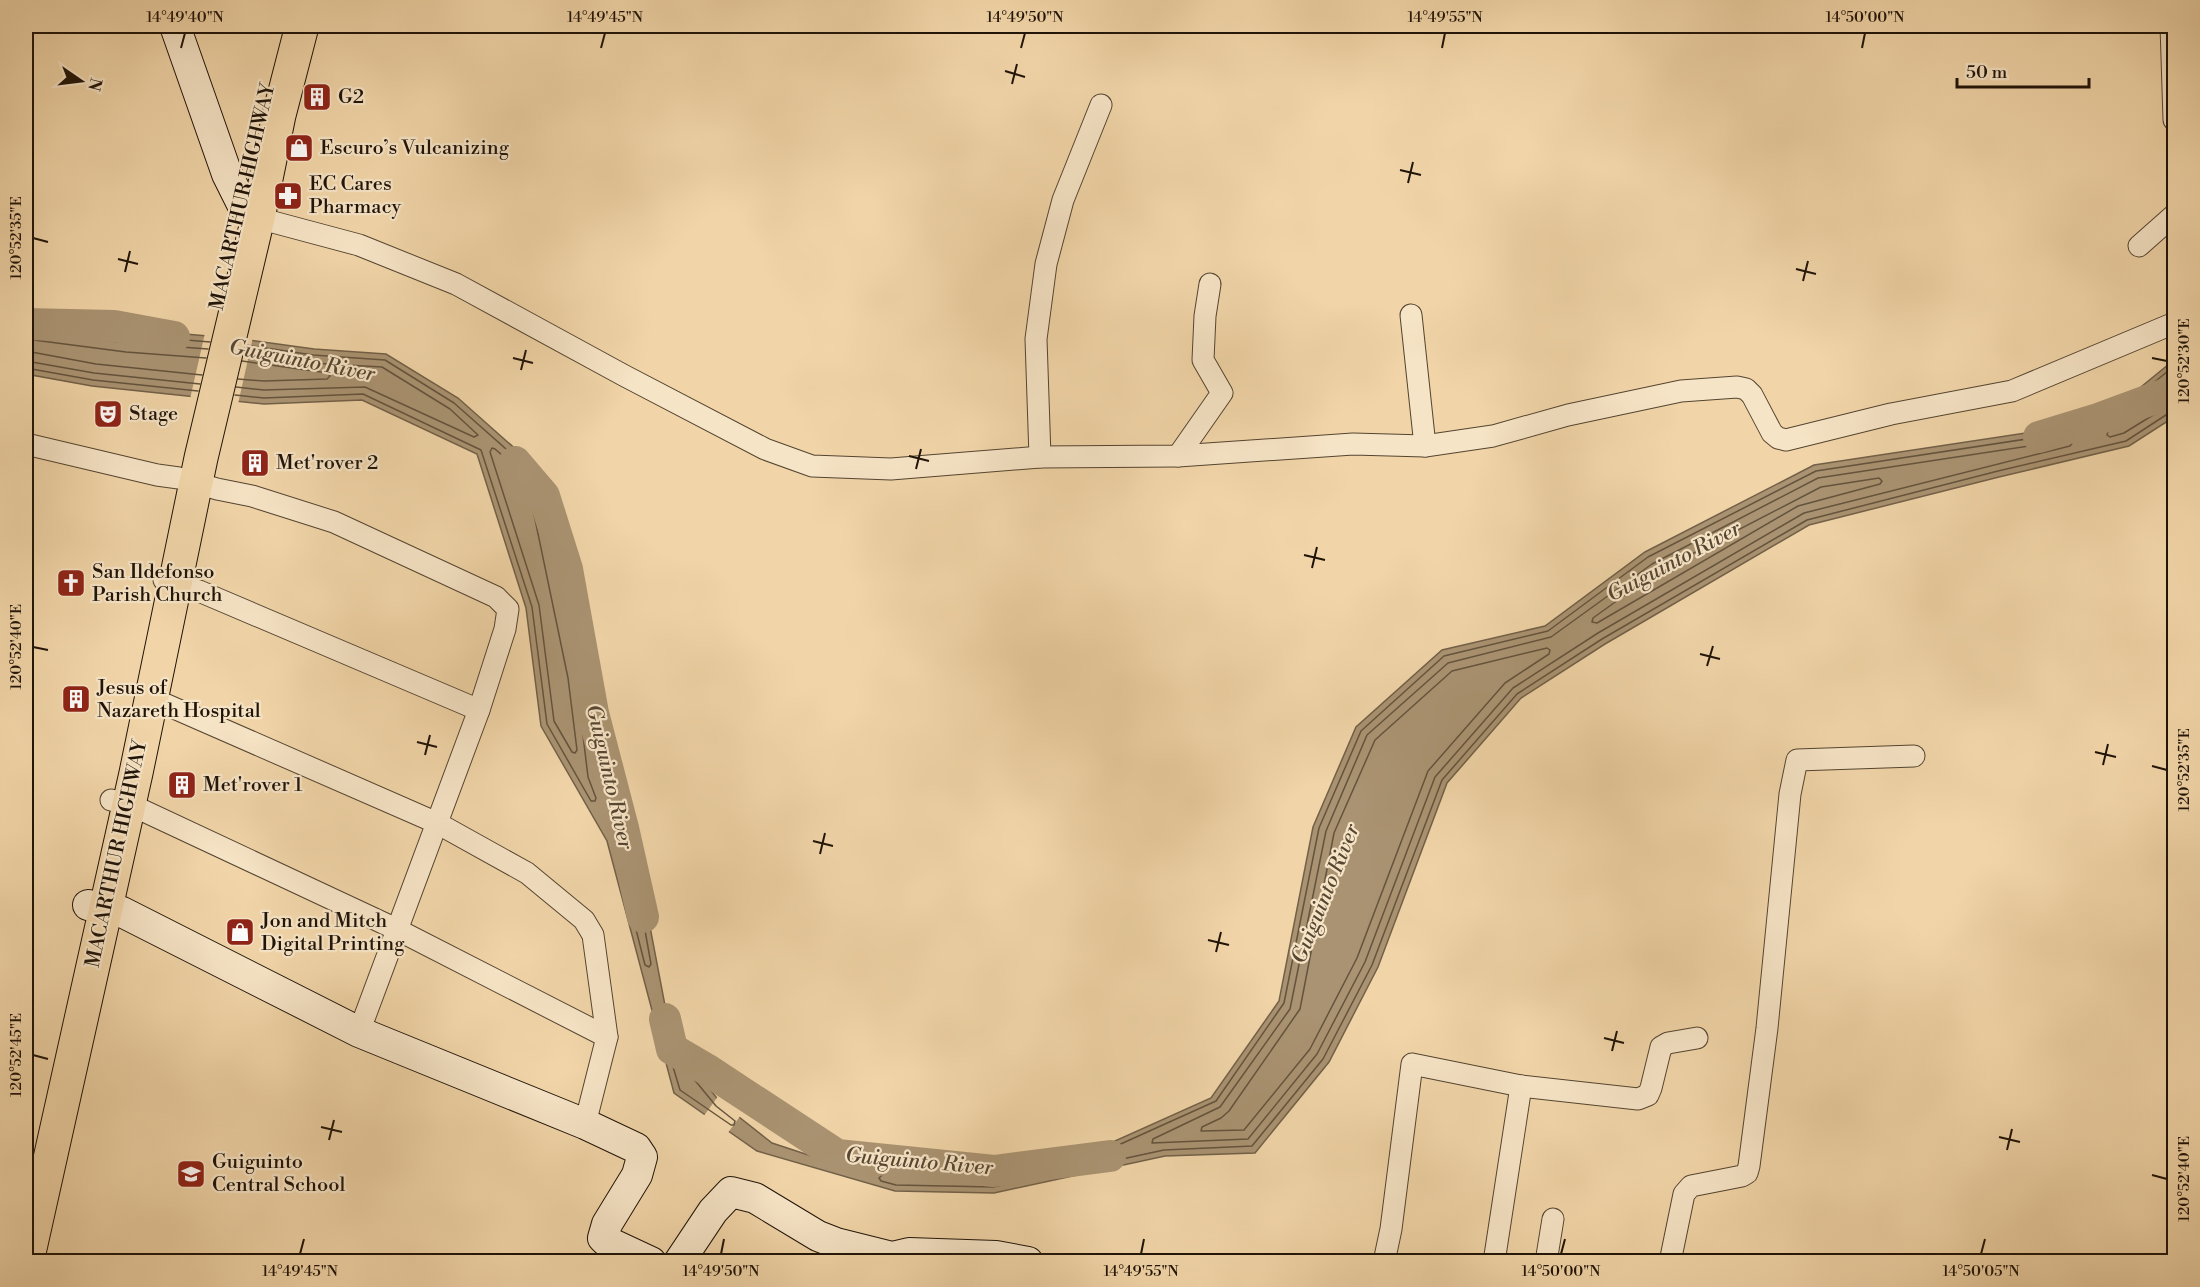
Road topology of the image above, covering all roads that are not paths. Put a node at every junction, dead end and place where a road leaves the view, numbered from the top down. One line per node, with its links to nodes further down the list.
1 (175, 26): 7 (street)
2 (282, 26): 7 (highway, MACARTHUR HIGHWAY)
3 (302, 26): 7 (highway, MACARTHUR HIGHWAY)
4 (2171, 26): 6 (street)
5 (1101, 105): 16 (street)
6 (2175, 120)
7 (250, 211): 16 (street); 17 (highway, MACARTHUR HIGHWAY)
8 (2175, 215): 9 (street)
9 (2139, 246)
10 (1210, 284): 15 (street)
11 (1411, 315): 14 (street)
12 (2172, 324): 14 (street)
13 (26, 444): 17 (street)
14 (1425, 446): 15 (street)
15 (1178, 456): 16 (street)
16 (1040, 457)
17 (190, 468): 18 (highway, MACARTHUR HIGHWAY); 20 (street)
18 (167, 581): 19 (highway, MACARTHUR HIGHWAY); 20 (street); 22 (highway, MACARTHUR HIGHWAY)
19 (152, 698): 22 (highway, MACARTHUR HIGHWAY); 23 (street)
20 (479, 710): 23 (street)
21 (1914, 756): 40 (street)
22 (120, 802): 24 (highway, MACARTHUR HIGHWAY); 25 (street)
23 (437, 823): 25 (street); 27 (street)
24 (97, 907): 26 (street); 31 (highway, MACARTHUR HIGHWAY); 33 (highway, MACARTHUR HIGHWAY)
25 (396, 929): 26 (street); 27 (street)
26 (359, 1032): 30 (street)
27 (607, 1037): 30 (street)
28 (1697, 1038): 29 (street)
29 (1521, 1086): 37 (street); 38 (street)
30 (585, 1124): 34 (street)
31 (26, 1177)
32 (1553, 1219): 39 (street)
33 (27, 1262)
34 (651, 1262)
35 (679, 1262): 36 (street)
36 (1028, 1262)
37 (1384, 1262)
38 (1494, 1262)
39 (1546, 1262)
40 (1670, 1262)

